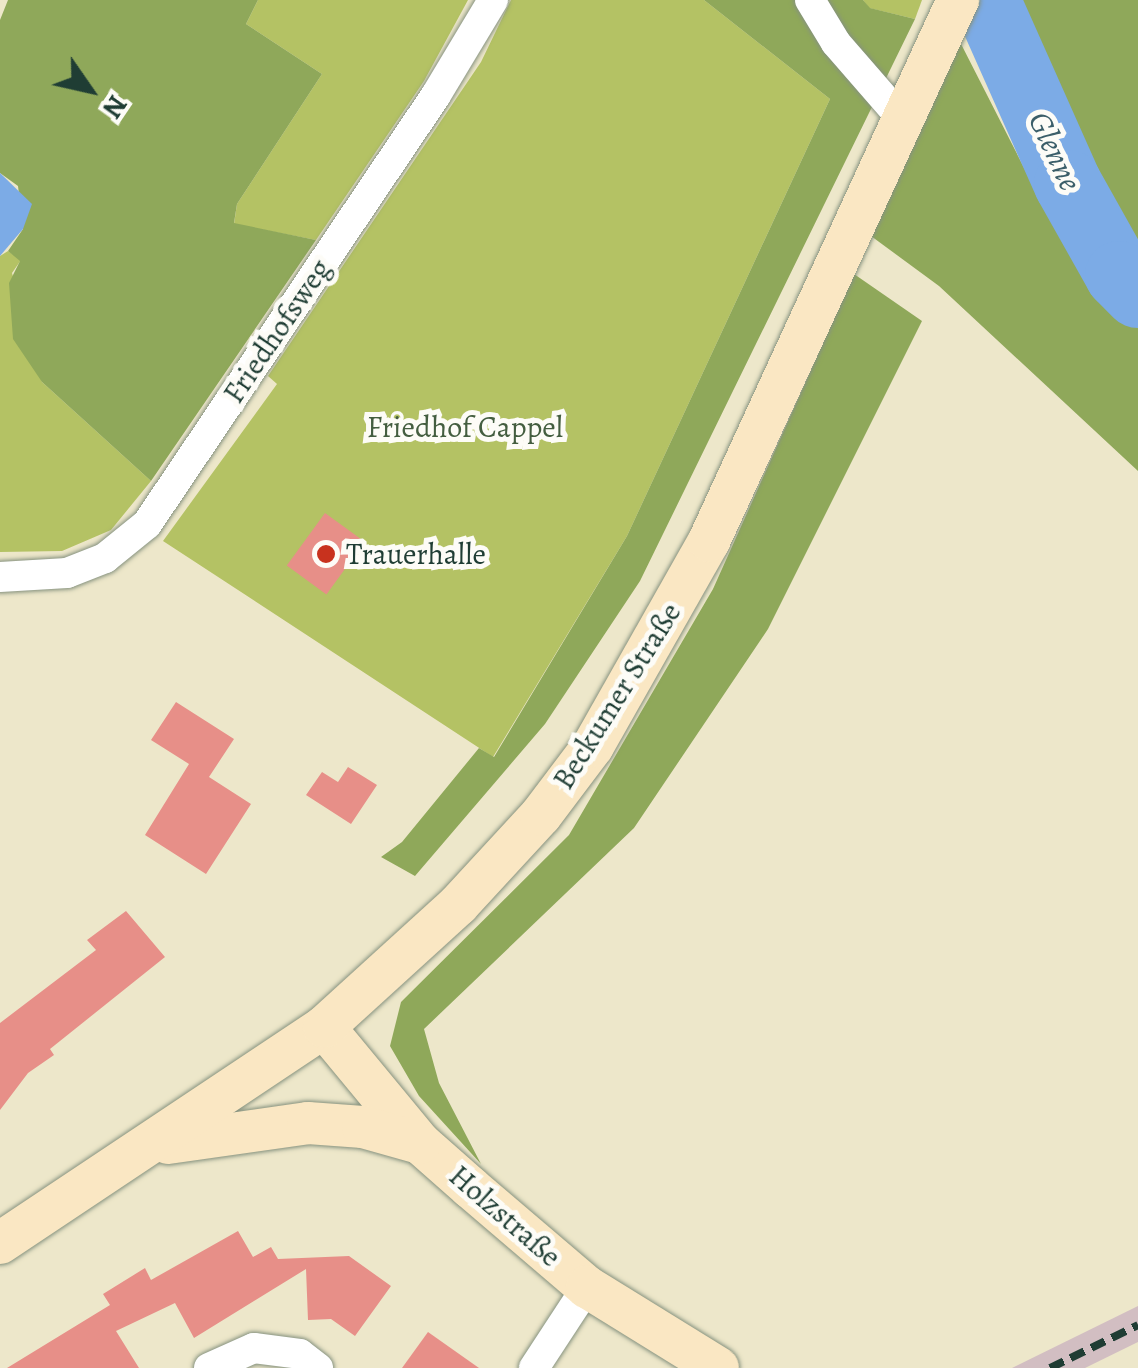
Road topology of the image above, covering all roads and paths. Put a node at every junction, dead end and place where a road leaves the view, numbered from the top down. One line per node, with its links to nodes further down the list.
1 (492, 0): 5 (street, Friedhofsweg)
2 (810, 0): 4 (street)
3 (958, 0): 4 (main road, Beckumer Straße)
4 (904, 118): 6 (main road, Beckumer Straße)
5 (0, 577)
6 (324, 1028): 7 (main road, Holzstraße); 8 (main road, Beckumer Straße)
7 (420, 1143): 8 (main road); 10 (main road, Holzstraße)
8 (158, 1144): 9 (main road, Beckumer Straße)
9 (0, 1244)
10 (587, 1287): 13 (street); 14 (main road, Holzstraße)
11 (208, 1368): 12 (street)
12 (318, 1368)
13 (534, 1368)
14 (718, 1368)

